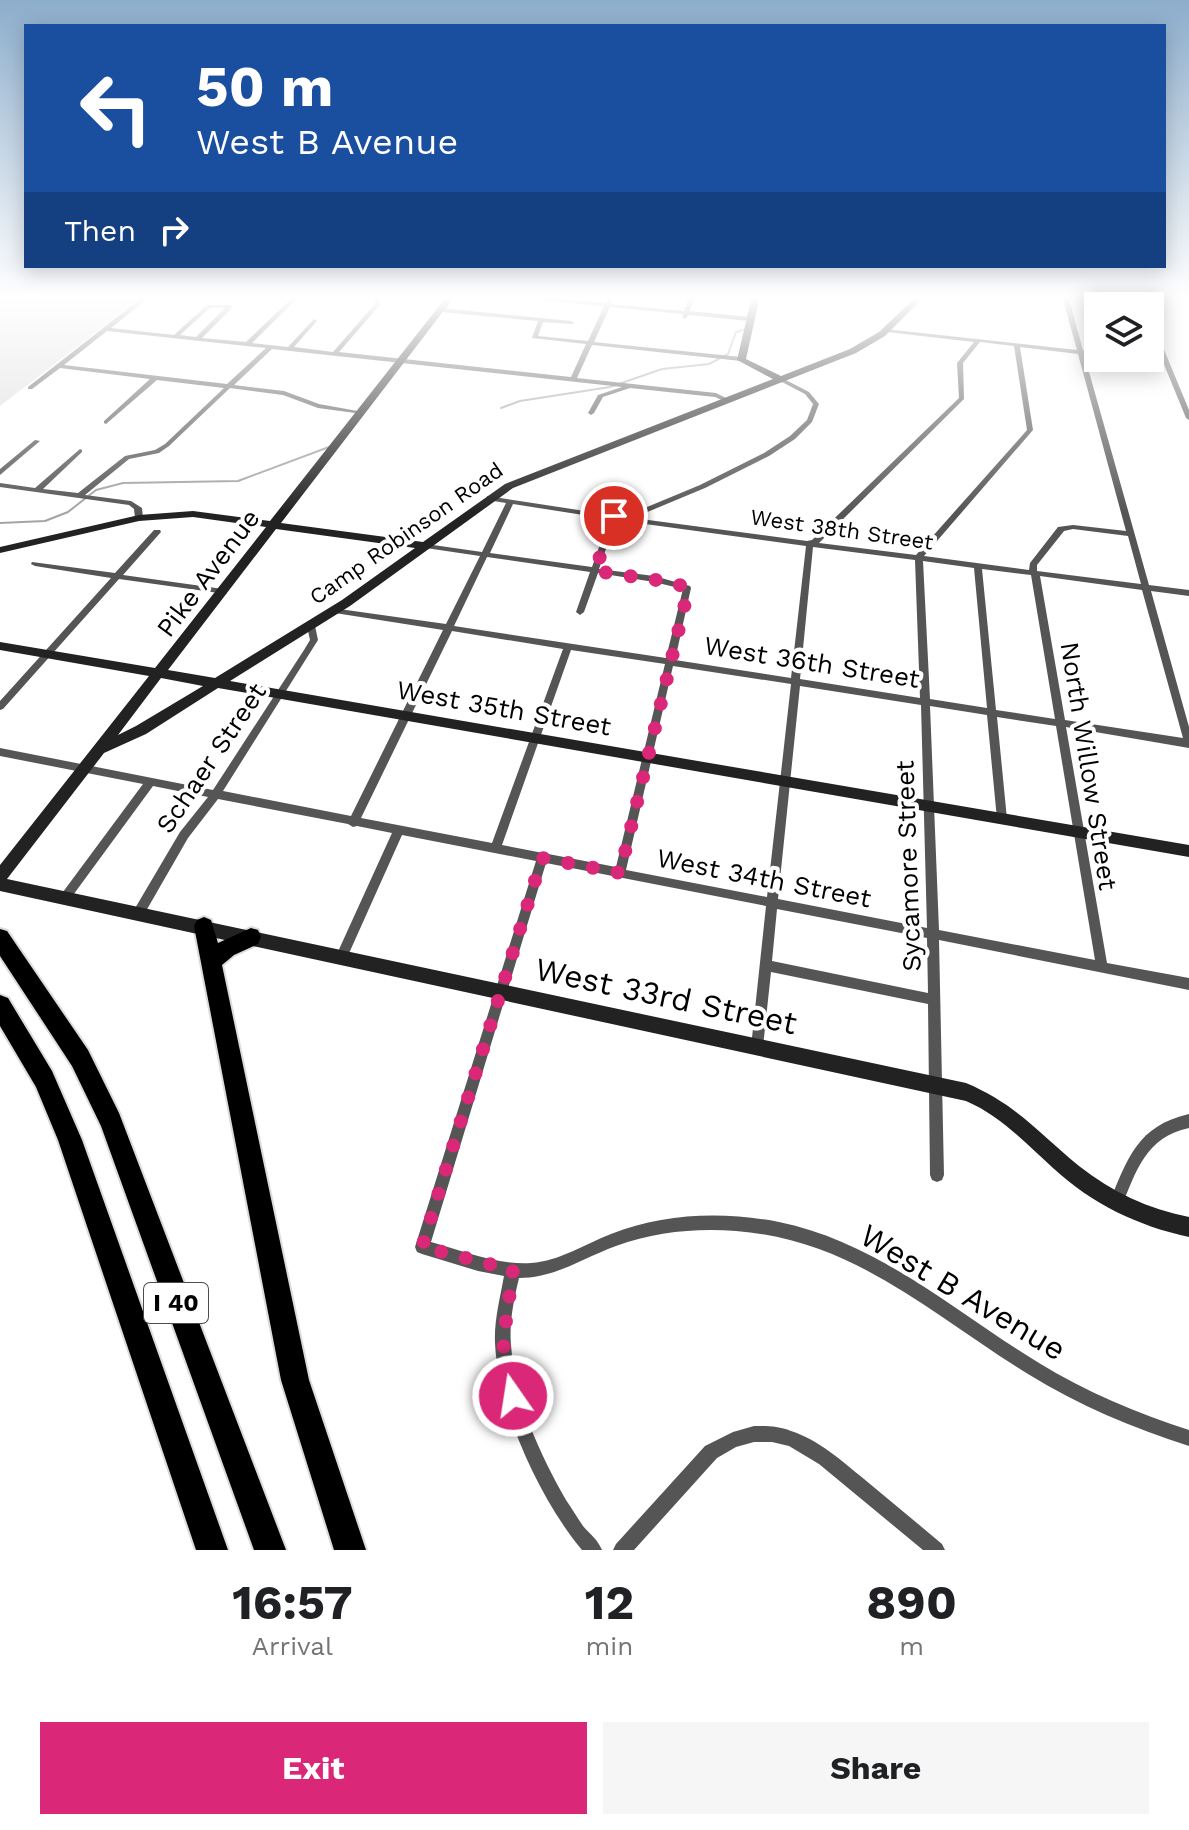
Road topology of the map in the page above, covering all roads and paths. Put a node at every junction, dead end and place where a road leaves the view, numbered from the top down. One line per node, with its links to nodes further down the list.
1 (56, 368): 18 (street)
2 (80, 368): 13 (street)
3 (248, 368): 17 (street)
4 (397, 368): 20 (street, Pike Avenue)
5 (472, 368): 14 (street)
6 (578, 368): 14 (street)
7 (759, 368): 15 (street)
8 (811, 368): 15 (street, Camp Robinson Road)
9 (961, 368): 40 (street)
10 (1022, 368): 44 (street)
11 (1084, 368): 38 (street)
12 (1169, 368): 22 (street)
13 (156, 377): 17 (street); 23 (street)
14 (573, 379): 16 (street)
15 (782, 380): 19 (street, Camp Robinson Road); 34 (street)
16 (629, 385): 19 (street); 21 (street)
17 (230, 386): 20 (street); 29 (street)
18 (30, 388)
19 (728, 401): 30 (street, Camp Robinson Road)
20 (361, 413): 35 (street, Pike Avenue)
21 (591, 413)
22 (1188, 413)
23 (106, 422)
24 (37, 441): 26 (street)
25 (80, 451): 28 (street)
26 (0, 473)
27 (0, 485): 28 (street)
28 (37, 490): 29 (street)
29 (83, 496): 33 (street)
30 (490, 498): 31 (street, West 38th Street); 36 (street, Camp Robinson Road)
31 (511, 501): 32 (street, West 38th Street); 43 (street)
32 (614, 516): 34 (street, West 38th Street); 48 (street)
33 (139, 518): 35 (street); 42 (street)
34 (625, 519): 40 (street, West 38th Street)
35 (276, 524): 39 (street); 52 (street, Pike Avenue)
36 (446, 530): 39 (street); 41 (street, Camp Robinson Road)
37 (157, 532): 50 (street)
38 (1130, 534): 49 (street); 51 (street)
39 (385, 540): 41 (street); 47 (street)
40 (812, 542): 44 (street, West 38th Street); 64 (street)
41 (426, 546): 43 (street); 47 (street, Camp Robinson Road)
42 (0, 550)
43 (484, 554): 48 (street); 57 (street)
44 (919, 557): 46 (street, West 38th Street); 66 (street, Sycamore Street)
45 (35, 564): 50 (street)
46 (978, 565): 49 (street, West 38th Street); 68 (street)
47 (394, 570): 54 (street, Camp Robinson Road)
48 (595, 571): 55 (street); 61 (street)
49 (1034, 573): 51 (street, West 38th Street); 70 (street, North Willow Street)
50 (117, 576): 52 (street); 60 (street)
51 (1145, 587): 53 (street, West 38th Street); 73 (street)
52 (223, 592): 62 (street, Pike Avenue)
53 (1189, 593)
54 (335, 610): 56 (street, Camp Robinson Road); 57 (street, West 36th Street)
55 (580, 612)
56 (311, 626): 63 (street, Camp Robinson Road); 65 (street, Schaer Street)
57 (448, 628): 59 (street, West 36th Street); 69 (street)
58 (0, 646): 60 (street, West 35th Street)
59 (568, 647): 61 (street, West 36th Street); 72 (street)
60 (48, 654): 62 (street, West 35th Street); 67 (street)
61 (671, 663): 64 (street, West 36th Street); 76 (street)
62 (162, 672): 63 (street, West 35th Street); 74 (street, Pike Avenue)
63 (218, 682): 65 (street, West 35th Street); 71 (street, Camp Robinson Road)
64 (795, 682): 66 (street, West 36th Street); 78 (street)
65 (282, 693): 69 (street, West 35th Street); 80 (street, Schaer Street)
66 (924, 702): 68 (street, West 36th Street); 81 (street, Sycamore Street)
67 (0, 707)
68 (992, 713): 70 (street, West 36th Street); 82 (street)
69 (405, 716): 72 (street, West 35th Street); 83 (street)
70 (1059, 722): 73 (street, West 36th Street); 85 (street, North Willow Street)
71 (141, 730): 74 (street, Camp Robinson Road); 77 (street, Camp Robinson Road)
72 (535, 737): 76 (street, West 35th Street); 86 (street)
73 (1189, 744)
74 (103, 748): 77 (street, Pike Avenue)
75 (0, 752): 77 (street, West 34th Street)
76 (649, 757): 78 (street, West 35th Street); 89 (street)
77 (88, 767): 79 (street, West 34th Street); 90 (street, Pike Avenue)
78 (787, 781): 81 (street, West 35th Street); 93 (street)
79 (149, 783): 80 (street, West 34th Street); 92 (street)
80 (213, 795): 83 (street, West 34th Street); 94 (street, Schaer Street)
81 (929, 806): 82 (street, West 35th Street); 96 (street, Sycamore Street)
82 (1002, 819): 85 (street, West 35th Street)
83 (353, 823): 84 (street, West 34th Street)
84 (398, 831): 86 (street, West 34th Street); 99 (street)
85 (1078, 832): 87 (street, West 35th Street); 102 (street, North Willow Street)
86 (495, 849): 88 (street, West 34th Street)
87 (1189, 851)
88 (542, 858): 89 (street, West 34th Street); 104 (street)
89 (620, 873): 93 (street, West 34th Street)
90 (0, 877)
91 (0, 884): 92 (street, West 33rd Street)
92 (64, 899): 94 (street, West 33rd Street)
93 (774, 903): 96 (street, West 34th Street); 101 (street)
94 (138, 914): 95 (street, West 33rd Street)
95 (204, 926): 97 (street, West 33rd Street); 100 (highway)
96 (932, 933): 102 (street, West 34th Street); 105 (street, Sycamore Street)
97 (251, 937): 99 (street, West 33rd Street); 100 (highway)
98 (0, 938): 116 (highway, I 40)
99 (342, 956): 104 (street, West 33rd Street)
100 (213, 960): 117 (highway)
101 (768, 966): 105 (street); 107 (street)
102 (1102, 967): 103 (street, West 34th Street)
103 (1189, 984)
104 (499, 991): 107 (street, West 33rd Street); 113 (street, West B Avenue)
105 (934, 1000): 108 (street, Sycamore Street)
106 (0, 1005): 115 (highway, I 40)
107 (757, 1047): 108 (street, West 33rd Street)
108 (937, 1084): 110 (street, Sycamore Street); 111 (street, West 33rd Street)
109 (1189, 1121): 111 (street)
110 (937, 1175)
111 (1116, 1203): 112 (street, West 33rd Street)
112 (1189, 1227)
113 (513, 1270): 114 (street, West B Avenue); 118 (street)
114 (1189, 1438)
115 (212, 1550)
116 (270, 1550)
117 (350, 1550)
118 (593, 1550)
119 (622, 1550): 120 (street)
120 (936, 1550)

